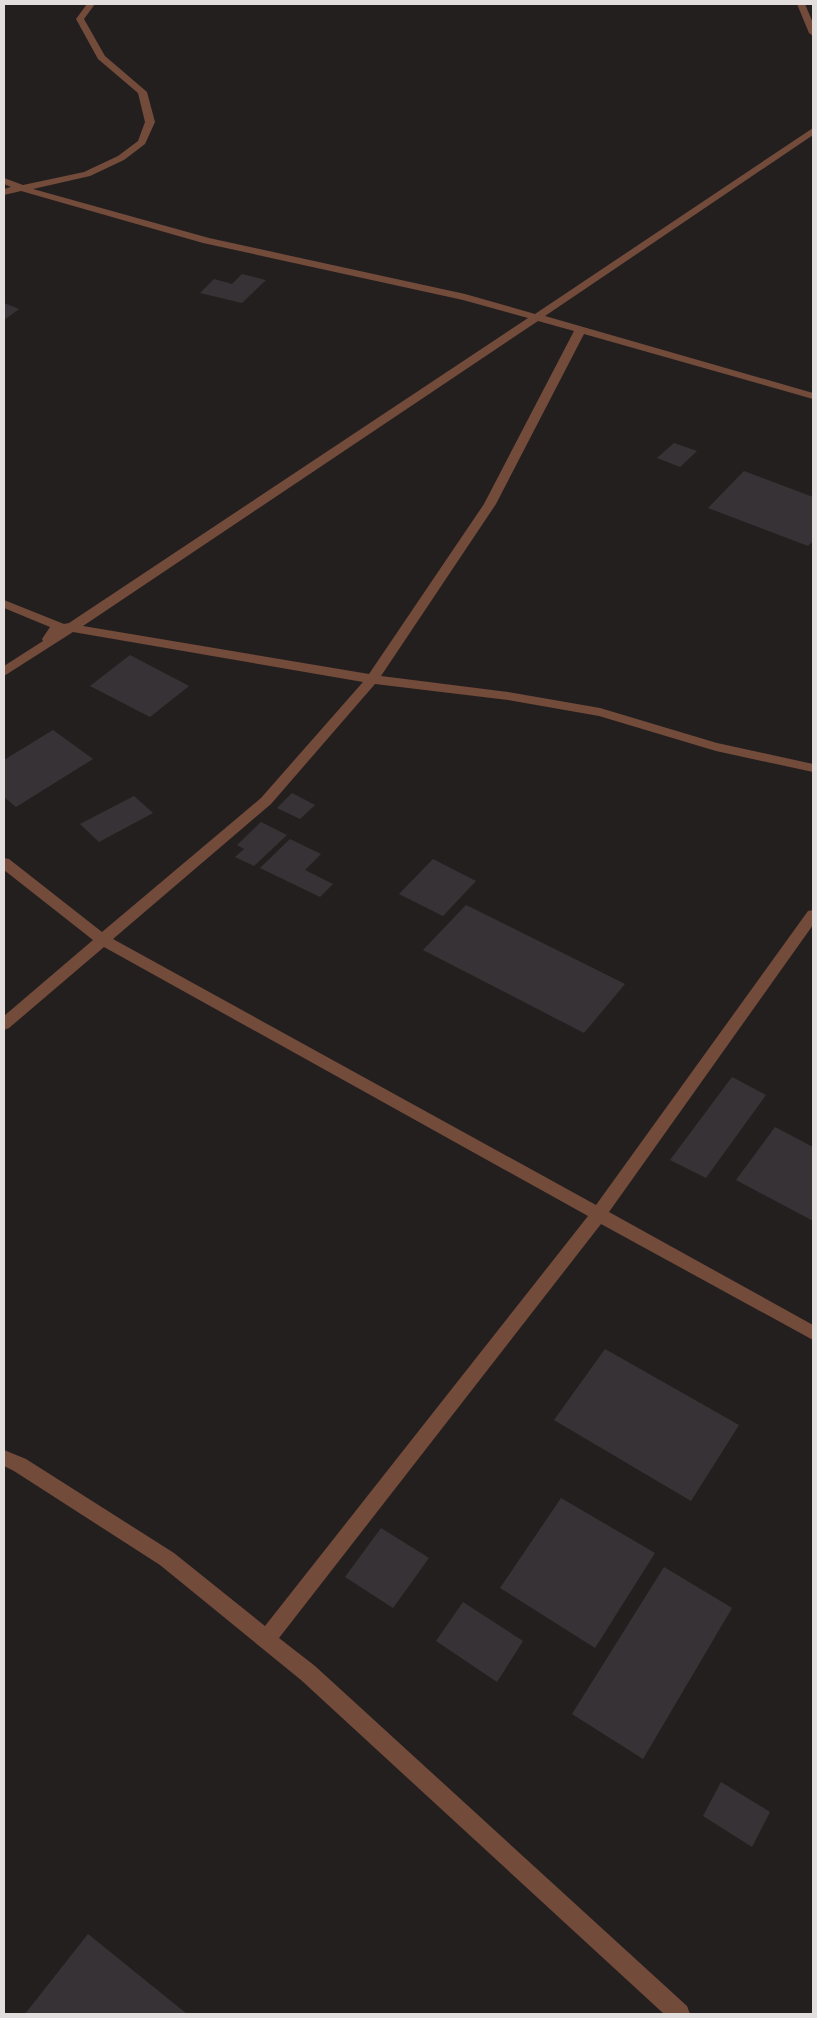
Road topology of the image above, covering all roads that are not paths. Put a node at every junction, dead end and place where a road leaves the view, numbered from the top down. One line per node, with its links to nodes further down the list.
1 (90, 4): 6 (street)
2 (801, 4): 3 (street)
3 (813, 33)
4 (813, 132): 8 (street)
5 (4, 180): 6 (street)
6 (24, 189): 7 (street); 8 (street)
7 (4, 192)
8 (538, 317): 9 (street); 12 (street)
9 (581, 329): 10 (street); 16 (street)
10 (813, 396)
11 (4, 604): 12 (street)
12 (65, 626): 13 (street); 16 (street)
13 (30, 655): 14 (street); 15 (street)
14 (4, 672)
15 (4, 678)
16 (372, 679): 17 (street); 20 (street)
17 (813, 768)
18 (4, 863): 20 (street)
19 (813, 915): 22 (street)
20 (104, 941): 21 (street); 22 (street)
21 (4, 1024)
22 (598, 1215): 23 (street); 25 (street)
23 (813, 1333)
24 (4, 1458): 25 (street)
25 (266, 1640): 26 (street)
26 (679, 2014)

